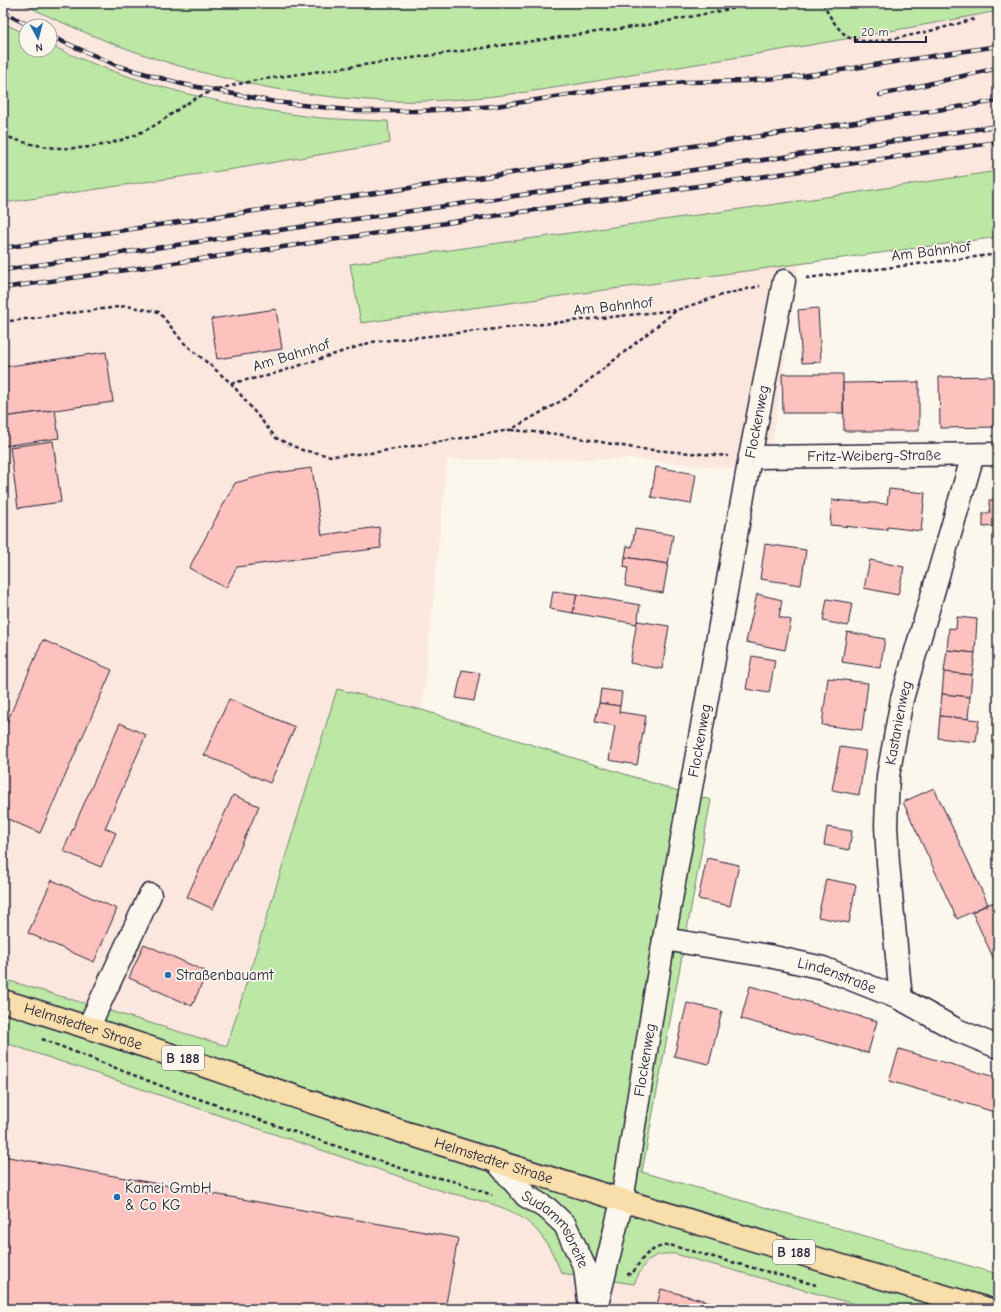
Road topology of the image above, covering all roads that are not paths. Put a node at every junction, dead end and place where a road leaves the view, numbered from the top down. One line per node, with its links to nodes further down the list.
1 (784, 281): 4 (street, Flockenweg)
2 (998, 454): 3 (street, Fritz-Weiberg-Straße)
3 (973, 455): 4 (street, Fritz-Weiberg-Straße); 7 (street, Kastanienweg)
4 (750, 457): 6 (street, Flockenweg)
5 (150, 895): 9 (street)
6 (664, 938): 7 (street, Lindenstraße); 12 (street, Flockenweg)
7 (901, 999): 10 (street, Lindenstraße)
8 (3, 1001): 9 (main road, Helmstedter Straße / B 188)
9 (89, 1026): 11 (main road, Helmstedter Straße / B 188)
10 (998, 1046)
11 (496, 1161): 12 (main road, Helmstedter Straße / B 188); 13 (street, Sudammsbreite)
12 (622, 1201): 14 (street, Sudammsbreite); 15 (main road, Helmstedter Straße / B 188)
13 (590, 1309)
14 (596, 1309)
15 (988, 1309)

